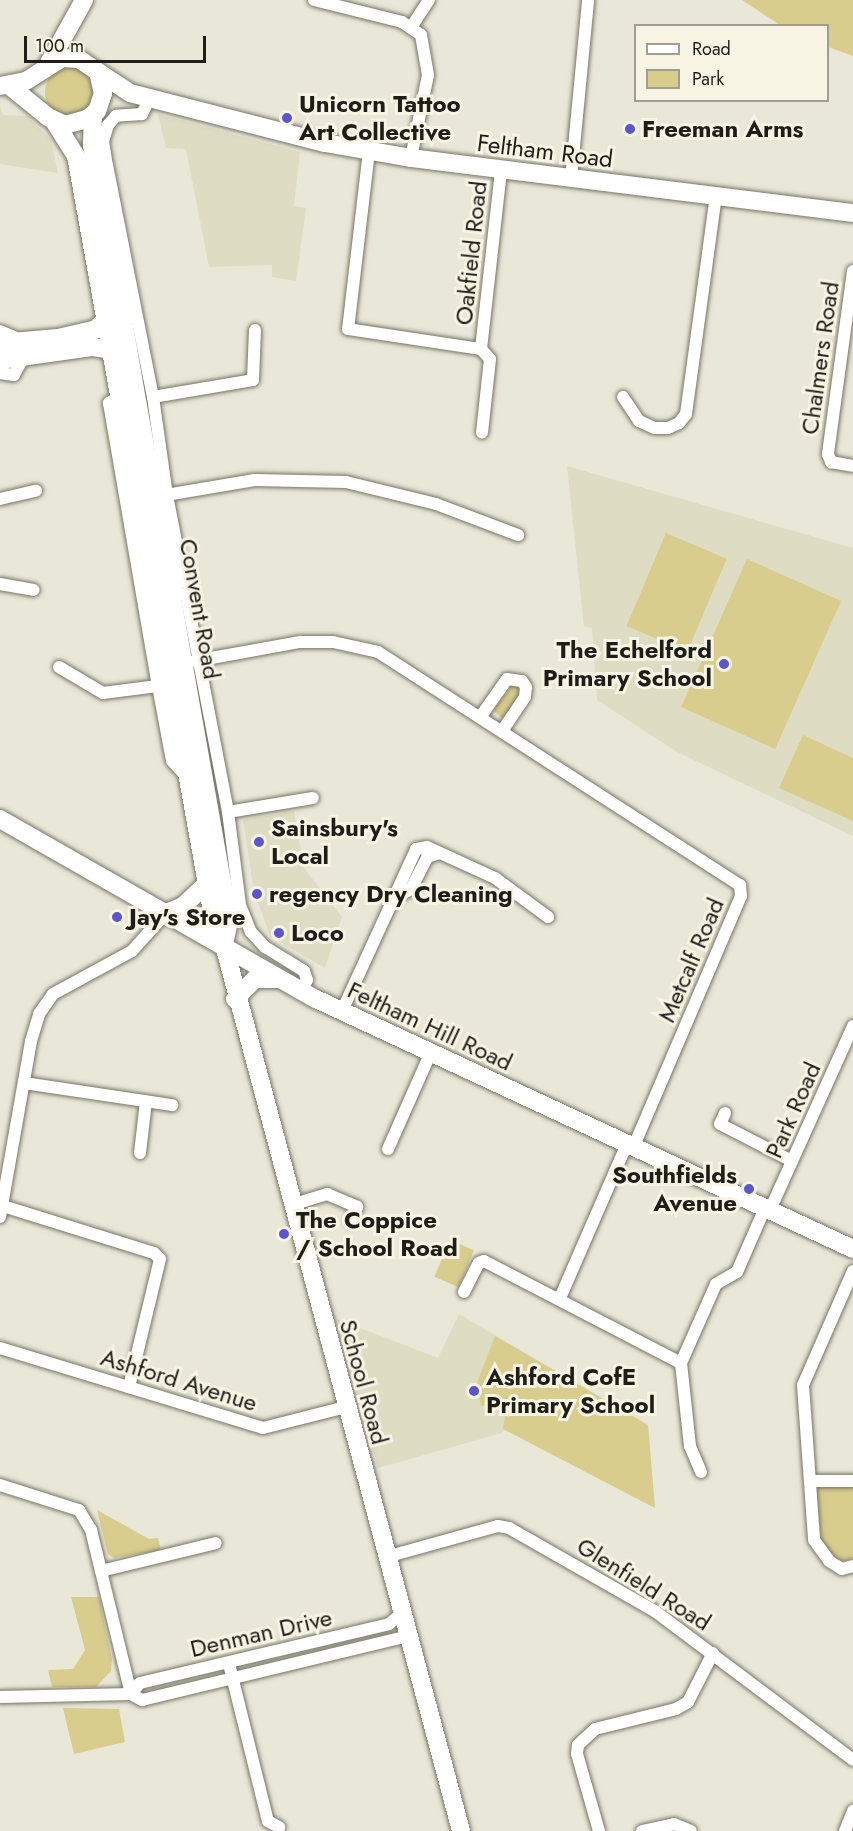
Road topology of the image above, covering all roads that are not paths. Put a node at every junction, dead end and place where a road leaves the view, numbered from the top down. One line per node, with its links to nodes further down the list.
1 (314, 0): 5 (street)
2 (429, 0): 5 (street)
3 (588, 0): 17 (street)
4 (79, 8): 6 (main road); 7 (main road)
5 (412, 26): 15 (street)
6 (79, 58): 7 (main road); 8 (main road)
7 (46, 67): 9 (main road); 13 (main road)
8 (98, 72): 10 (main road, Feltham Road); 12 (main road)
9 (6, 86): 13 (main road)
10 (130, 93): 11 (main road, Feltham Road); 12 (main road)
11 (150, 97): 14 (main road, Feltham Road); 31 (street, Convent Road)
12 (95, 112): 13 (main road); 36 (main road, Convent Road)
13 (47, 115): 21 (main road, Convent Road)
14 (369, 151): 15 (main road, Feltham Road); 25 (street, Oakfield Road)
15 (411, 158): 16 (main road, Feltham Road)
16 (501, 170): 17 (main road, Feltham Road); 25 (street, Oakfield Road)
17 (571, 178): 18 (main road, Feltham Road)
18 (716, 196): 19 (main road, Feltham Road); 32 (street)
19 (853, 211)
20 (853, 272): 34 (street, Chalmers Road)
21 (105, 321): 26 (main road); 27 (main road, Convent Road)
22 (255, 330): 31 (street)
23 (0, 331): 26 (street)
24 (0, 343): 26 (main road)
25 (481, 349): 33 (street)
26 (25, 350): 27 (main road); 28 (main road); 29 (street)
27 (111, 350): 30 (main road, Convent Road)
28 (0, 360)
29 (0, 373)
30 (119, 397): 43 (street, Convent Road); 46 (main road, Convent Road)
31 (153, 397): 36 (street, Convent Road)
32 (623, 398)
33 (482, 433)
34 (853, 466)
35 (36, 491): 37 (street)
36 (161, 496): 38 (street); 41 (main road, Convent Road)
37 (0, 499)
38 (518, 535)
39 (0, 584): 40 (street)
40 (33, 590)
41 (192, 661): 44 (street, Metcalf Road); 48 (street, Convent Road); 53 (main road, Convent Road)
42 (59, 667): 43 (street)
43 (158, 686): 46 (street, Convent Road)
44 (481, 716): 45 (street, Metcalf Road); 45 (street)
45 (503, 730): 64 (street, Metcalf Road)
46 (190, 780): 50 (main road, Convent Road)
47 (313, 798): 48 (street)
48 (228, 812): 55 (street, Convent Road)
49 (0, 819): 51 (main road, Feltham Hill Road)
50 (207, 884): 51 (main road); 53 (main road, Convent Road)
51 (166, 913): 53 (main road, Feltham Hill Road); 60 (street)
52 (548, 917): 57 (street)
53 (224, 945): 54 (main road, Feltham Hill Road); 56 (main road, School Road)
54 (284, 980): 55 (main road, Feltham Hill Road); 56 (main road)
55 (301, 991): 57 (main road, Feltham Hill Road)
56 (236, 999): 68 (main road, School Road)
57 (342, 1011): 59 (main road, Feltham Hill Road)
58 (853, 1026): 67 (street, Park Road)
59 (430, 1052): 64 (main road, Feltham Hill Road); 65 (street)
60 (24, 1083): 61 (street); 70 (street)
61 (146, 1101): 62 (street); 66 (street)
62 (172, 1105)
63 (725, 1113): 67 (street)
64 (631, 1145): 69 (main road, Feltham Hill Road); 75 (street)
65 (388, 1149)
66 (140, 1153)
67 (792, 1161): 69 (street, Park Road)
68 (291, 1205): 71 (street); 79 (main road, School Road)
69 (768, 1209): 72 (main road, Feltham Hill Road); 77 (street)
70 (1, 1211): 78 (street)
71 (351, 1221)
72 (853, 1249)
73 (853, 1271): 81 (street)
74 (464, 1292): 75 (street)
75 (560, 1298): 77 (street)
76 (0, 1348): 78 (street, Ashford Avenue)
77 (681, 1363): 80 (street)
78 (129, 1387): 79 (street, Ashford Avenue)
79 (346, 1407): 85 (main road, School Road)
80 (701, 1472)
81 (810, 1481): 82 (street); 86 (street)
82 (853, 1481)
83 (0, 1485): 87 (street)
84 (216, 1543): 87 (street)
85 (387, 1557): 88 (main road, School Road); 90 (street, Glenfield Road)
86 (853, 1566)
87 (101, 1571): 93 (street)
88 (402, 1613): 89 (main road, School Road); 91 (street, Denman Drive)
89 (408, 1636): 92 (street, Denman Drive); 99 (main road, School Road)
90 (714, 1653): 95 (street, Glenfield Road); 100 (street)
91 (228, 1662): 92 (street); 93 (street, Denman Drive)
92 (232, 1676): 93 (street, Denman Drive); 97 (street)
93 (131, 1694): 94 (street, Denman Drive)
94 (0, 1697)
95 (853, 1760)
96 (853, 1811): 103 (street)
97 (279, 1827)
98 (659, 1829): 101 (street); 102 (street)
99 (460, 1831)
100 (599, 1831)
101 (642, 1831)
102 (690, 1831)
103 (845, 1831)

